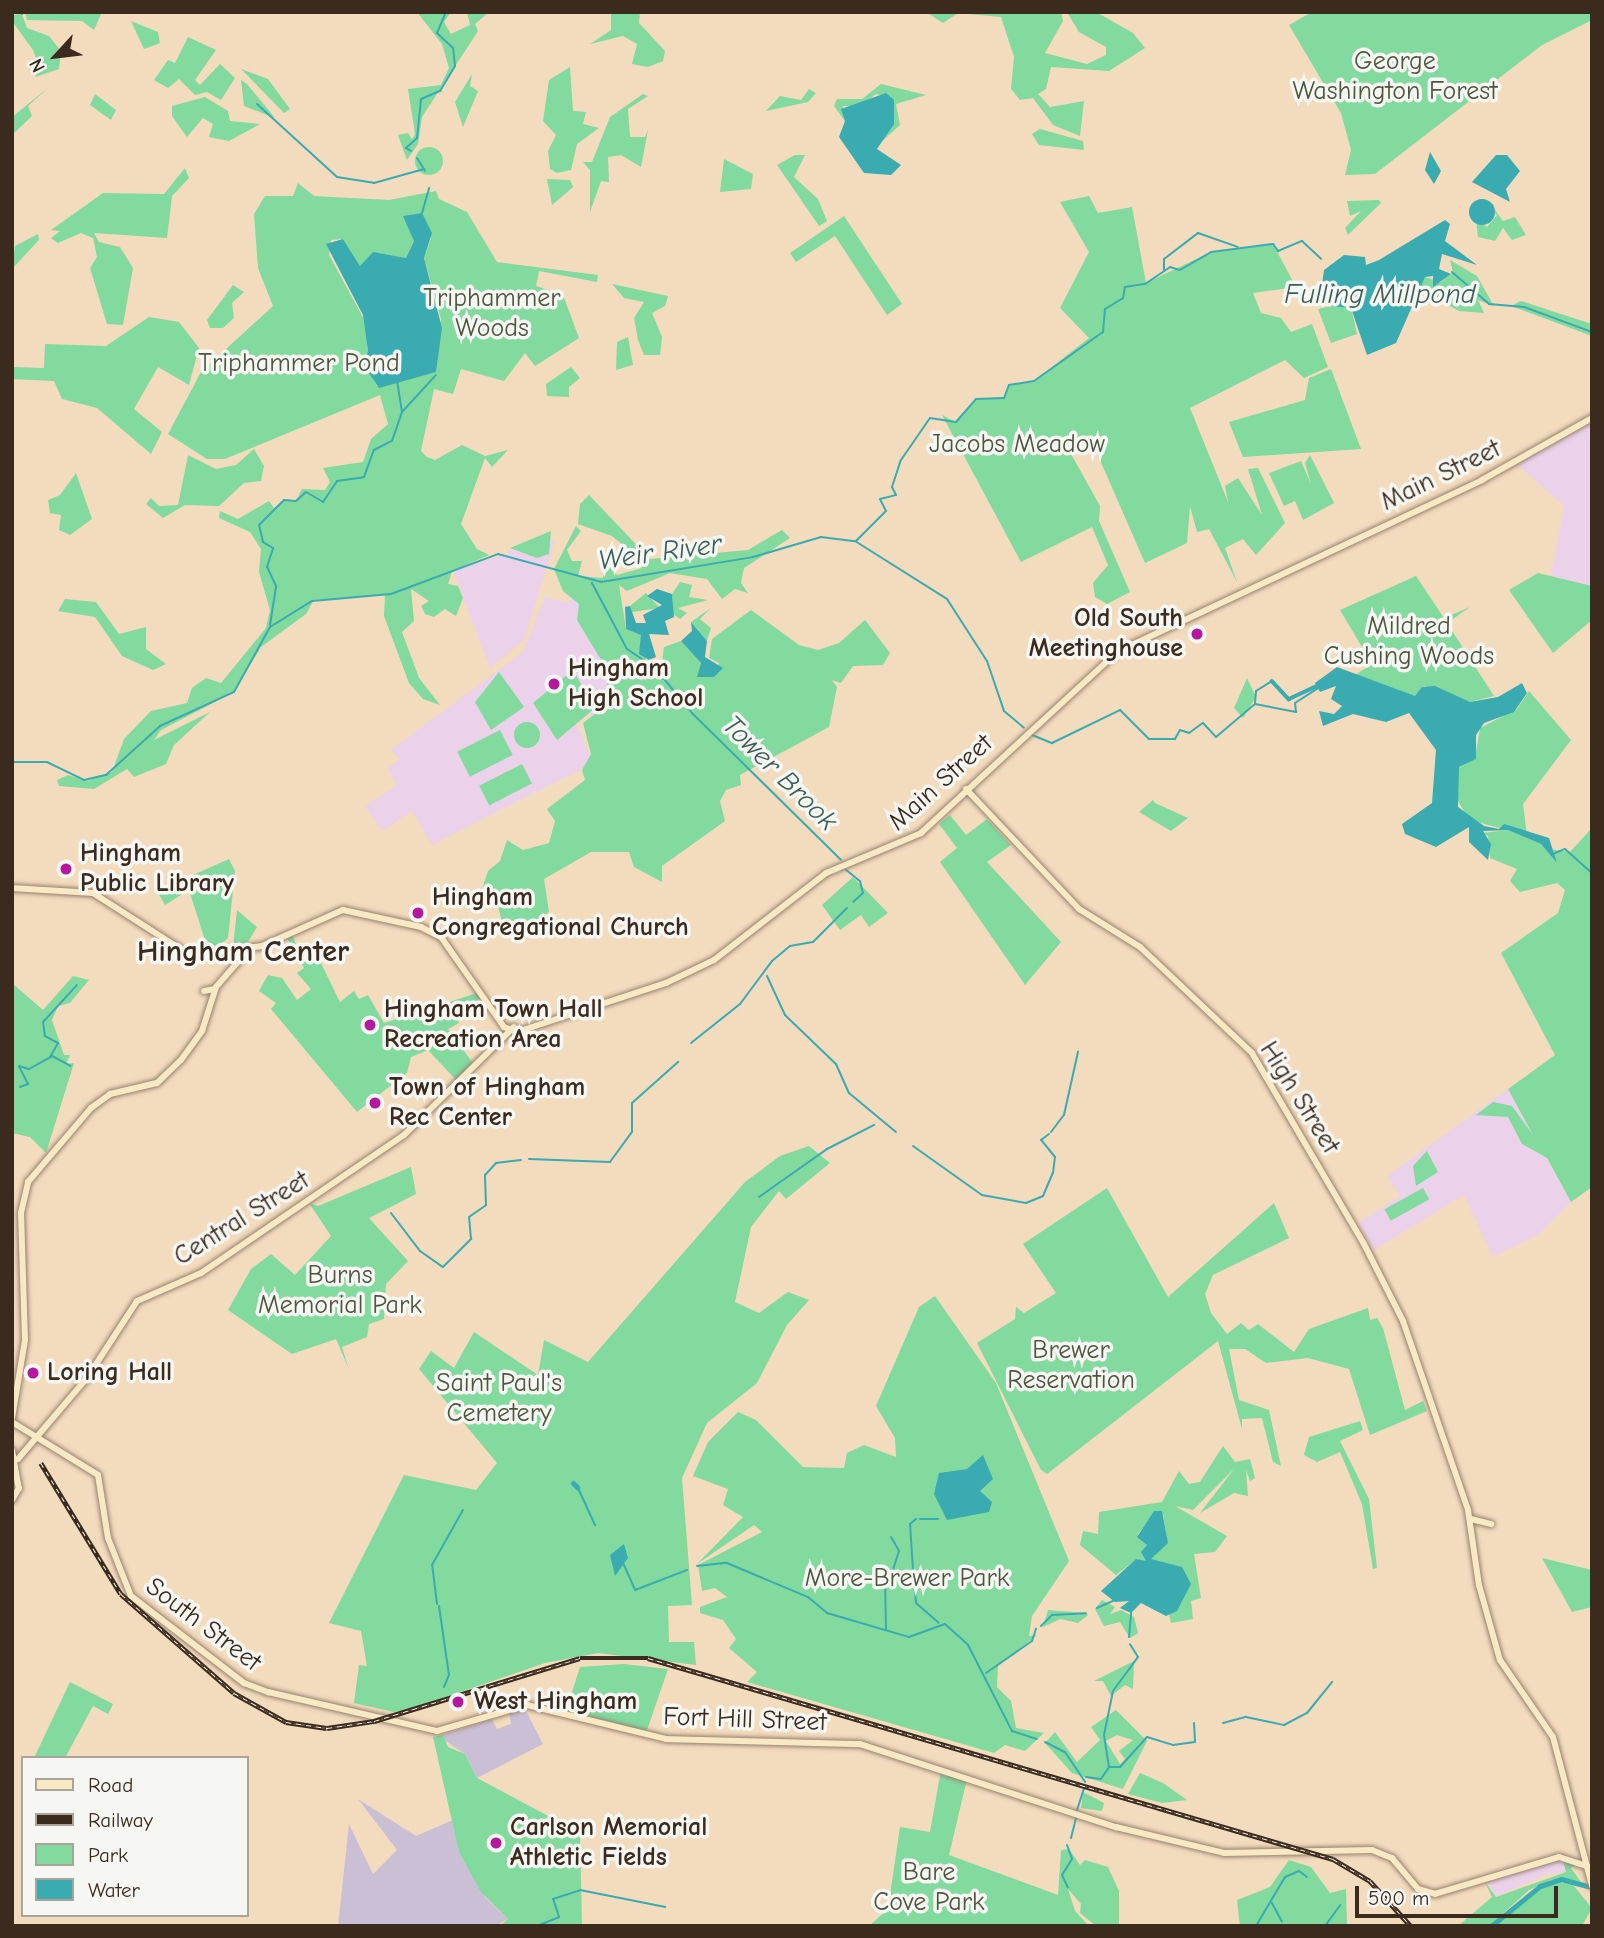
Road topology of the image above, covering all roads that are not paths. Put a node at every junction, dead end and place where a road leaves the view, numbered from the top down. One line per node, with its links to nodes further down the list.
1 (1592, 418): 2 (main road, Main Street)
2 (966, 789): 7 (main road, Main Street); 15 (main road, High Street)
3 (12, 888): 4 (main road)
4 (250, 948): 5 (main road); 7 (main road)
5 (215, 989): 6 (main road); 8 (main road)
6 (204, 990)
7 (513, 1030): 11 (main road, Central Street)
8 (21, 1213): 9 (main road); 10 (main road)
9 (12, 1216)
10 (12, 1420): 11 (main road, South Street)
11 (35, 1439): 13 (main road, Central Street); 17 (main road, South Street)
12 (12, 1450): 13 (main road)
13 (18, 1459): 14 (main road)
14 (12, 1500)
15 (1471, 1519): 16 (main road); 18 (main road, High Street)
16 (1491, 1524)
17 (388, 1724): 19 (main road, Fort Hill Street)
18 (1579, 1846): 19 (main road); 20 (main road, High Street)
19 (1567, 1856): 20 (main road)
20 (1583, 1862): 21 (main road); 22 (main road, High Street)
21 (1592, 1868)
22 (1592, 1886)

